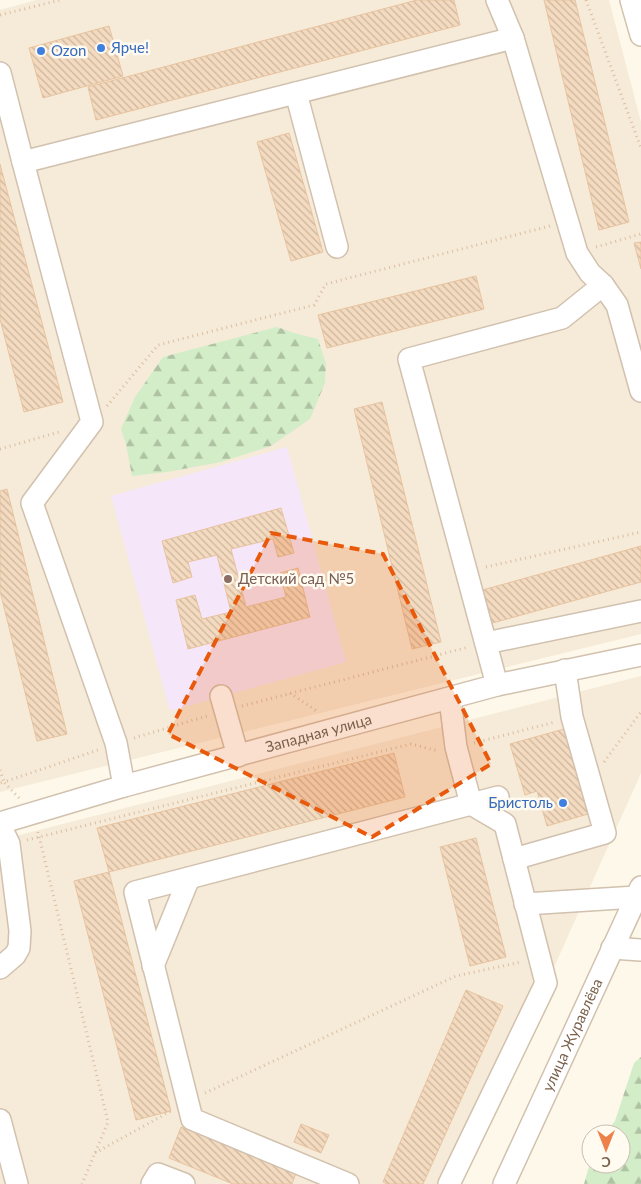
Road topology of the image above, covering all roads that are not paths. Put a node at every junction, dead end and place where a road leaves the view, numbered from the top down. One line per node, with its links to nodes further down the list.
1 (497, 0): 4 (street)
2 (632, 0): 3 (street)
3 (641, 35)
4 (512, 38): 6 (street); 9 (street)
5 (0, 73): 7 (street)
6 (296, 93): 7 (street); 8 (street)
7 (23, 162): 19 (street)
8 (337, 247)
9 (602, 285): 10 (street); 12 (street)
10 (641, 391)
11 (641, 611): 12 (street)
12 (486, 643): 15 (street)
13 (641, 655): 14 (street, Западная улица)
14 (566, 670): 15 (street, Западная улица); 23 (street)
15 (497, 686): 17 (street, Западная улица)
16 (221, 696): 18 (street)
17 (450, 699): 18 (street, Западная улица); 21 (street)
18 (238, 756): 19 (street, Западная улица)
19 (124, 786): 22 (street, Западная улица)
20 (498, 797): 21 (street)
21 (471, 804): 23 (street); 24 (street)
22 (0, 824): 30 (street)
23 (514, 859): 26 (street)
24 (189, 878): 29 (street); 29 (street)
25 (639, 892): 26 (street); 27 (street, улица Журавлёва)
26 (526, 904): 37 (street)
27 (612, 948): 28 (street); 38 (street, улица Журавлёва)
28 (641, 950)
29 (154, 966): 33 (street)
30 (0, 968)
31 (0, 1120): 32 (street)
32 (5, 1155): 34 (street)
33 (336, 1182)
34 (17, 1184)
35 (152, 1184): 36 (street)
36 (184, 1184)
37 (449, 1184)
38 (504, 1184)

